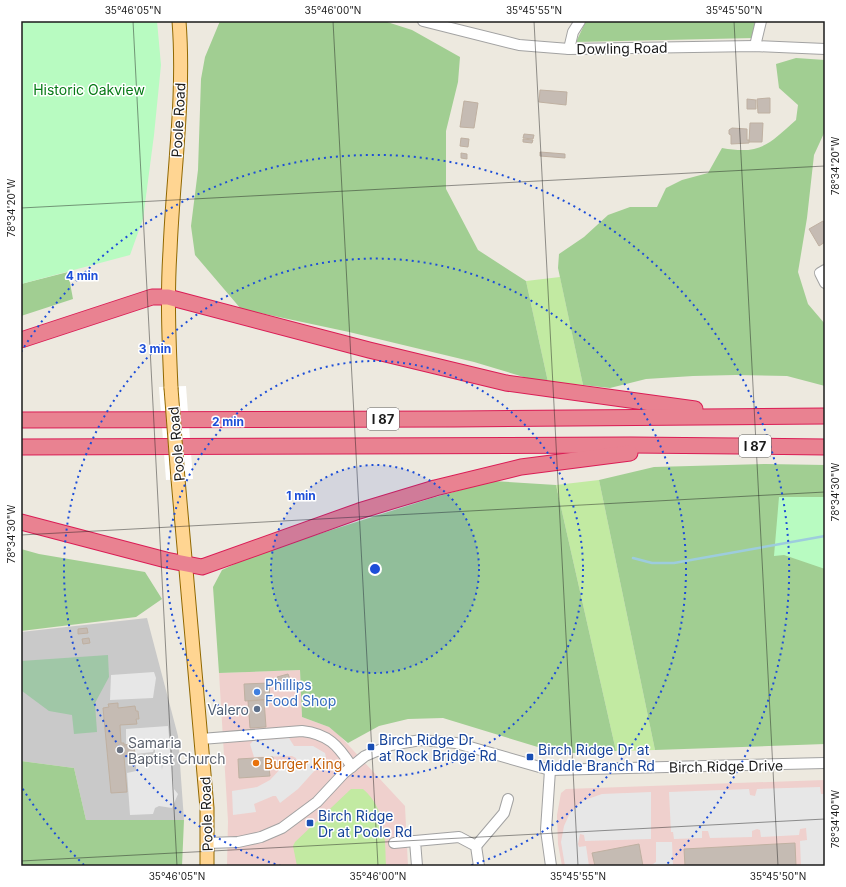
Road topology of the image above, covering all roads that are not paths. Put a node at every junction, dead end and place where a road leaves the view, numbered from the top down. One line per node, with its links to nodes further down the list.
1 (179, 21): 10 (main road, Poole Road)
2 (423, 21): 6 (street, Dowling Road)
3 (580, 21): 6 (street)
4 (761, 21): 5 (street)
5 (755, 46): 6 (street, Dowling Road); 7 (street, Dowling Road)
6 (569, 49)
7 (825, 49)
8 (825, 270): 9 (street)
9 (825, 283)
10 (168, 297): 11 (highway); 12 (highway); 19 (main road, Poole Road, bridge)
11 (21, 340)
12 (744, 415): 13 (highway, I 87); 14 (highway, I 87)
13 (825, 416)
14 (21, 420)
15 (684, 446): 16 (highway, I 87); 17 (highway, I 87); 19 (highway)
16 (21, 447)
17 (825, 447)
18 (21, 522): 19 (highway)
19 (185, 564): 20 (main road, Poole Road)
20 (201, 739): 22 (street); 26 (main road, Poole Road)
21 (825, 763): 23 (street, Birch Ridge Drive)
22 (352, 767): 23 (street, Birch Ridge Drive); 26 (street, Birch Ridge Drive)
23 (550, 770): 32 (street)
24 (508, 799): 28 (street)
25 (415, 841): 27 (street); 28 (street); 30 (street)
26 (208, 843): 29 (main road, Poole Road)
27 (394, 843)
28 (476, 846): 31 (street)
29 (208, 866)
30 (417, 866)
31 (479, 866)
32 (551, 866)

